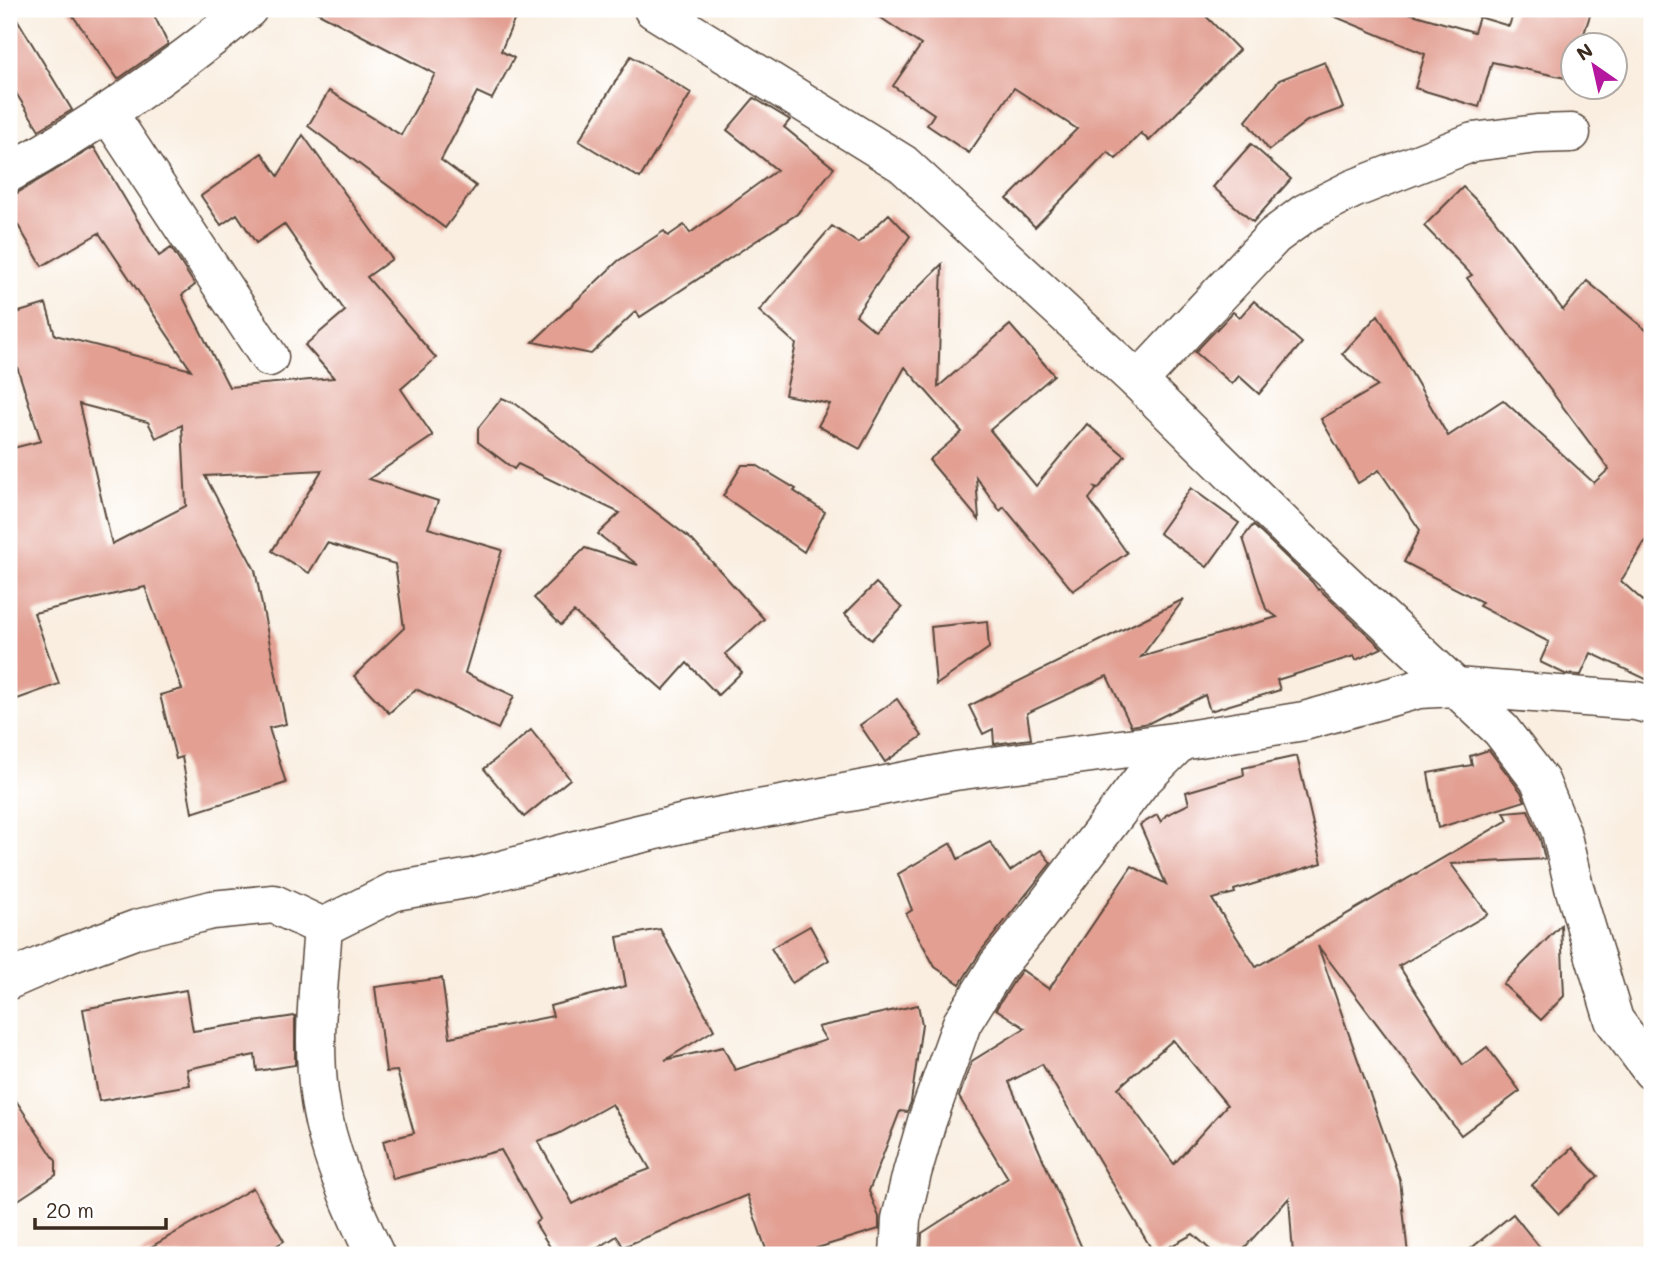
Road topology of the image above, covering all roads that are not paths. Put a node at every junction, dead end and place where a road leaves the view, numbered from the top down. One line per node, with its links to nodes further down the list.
1 (248, 9): 3 (street)
2 (653, 9): 7 (street)
3 (108, 113): 5 (street); 6 (street)
4 (1571, 132): 7 (street)
5 (9, 173)
6 (269, 357)
7 (1138, 381): 8 (street)
8 (1456, 687): 9 (street); 10 (street); 13 (street)
9 (1652, 705)
10 (1181, 741): 11 (street); 15 (street)
11 (323, 927): 12 (street); 14 (street)
12 (9, 980)
13 (1652, 1072)
14 (375, 1255)
15 (899, 1255)

